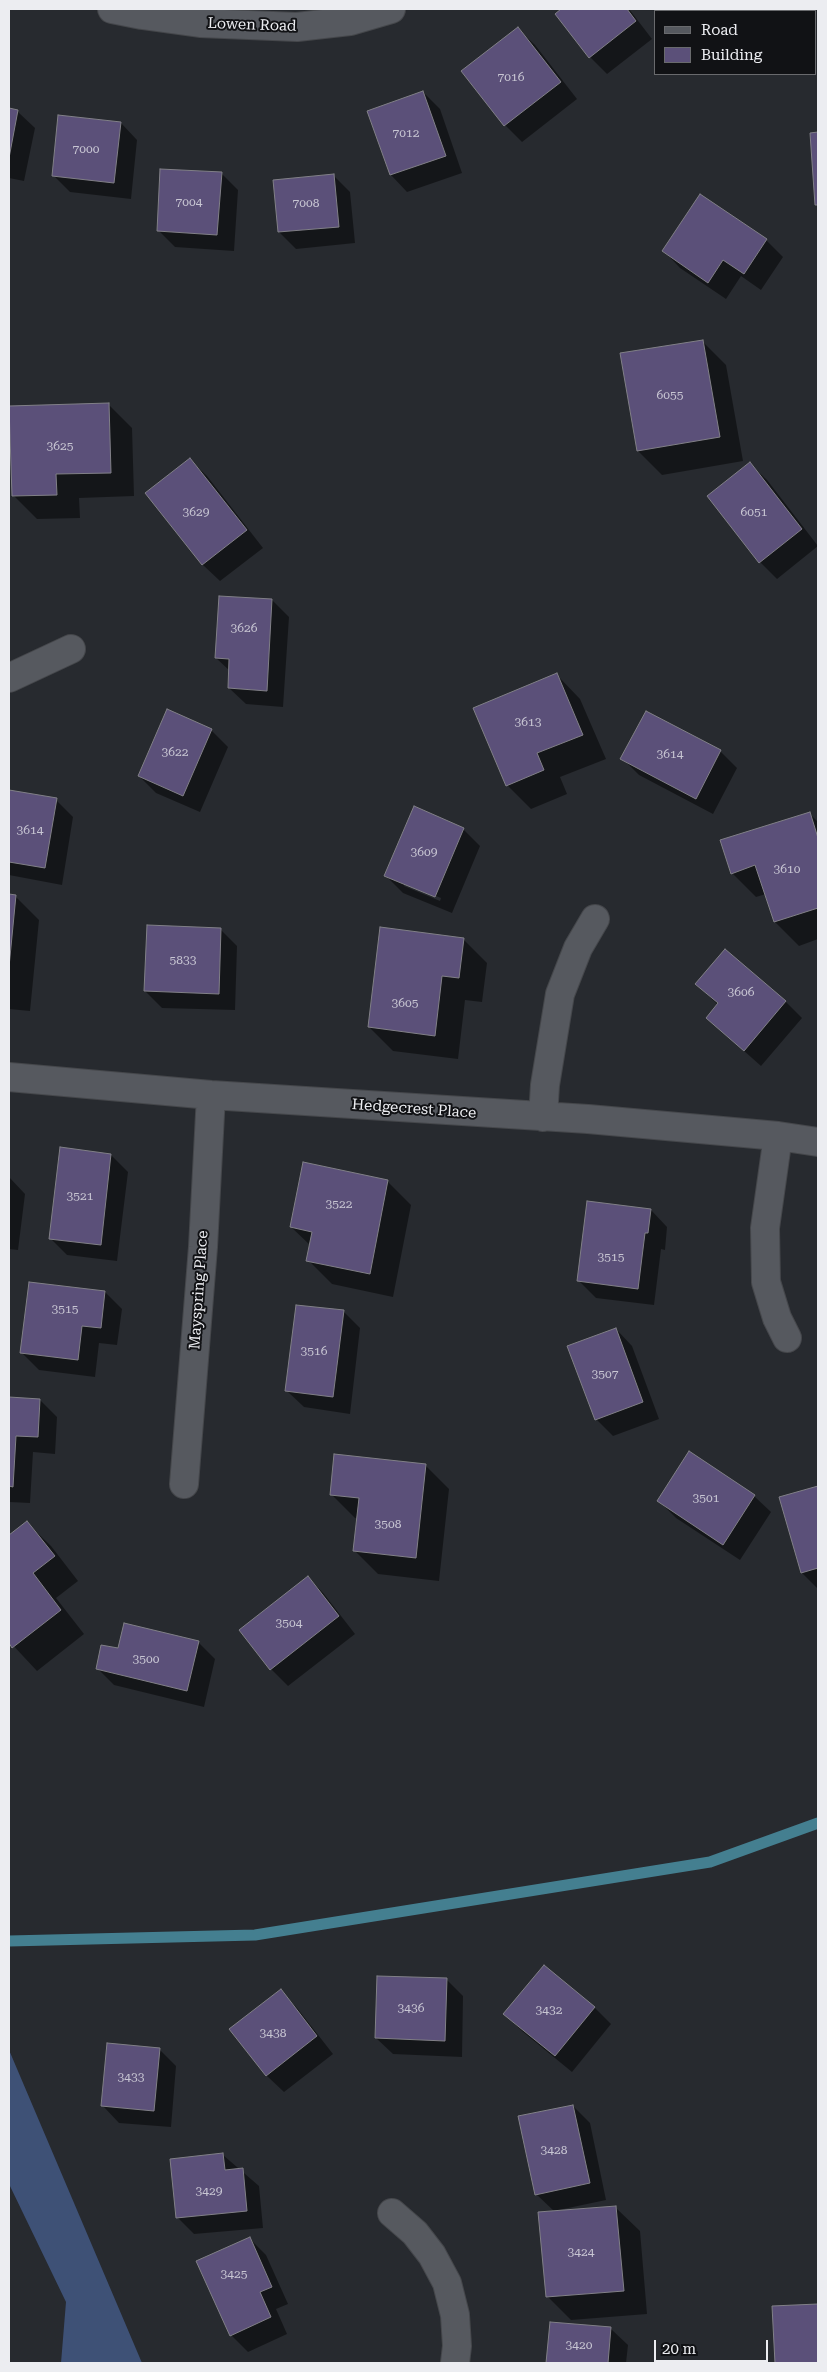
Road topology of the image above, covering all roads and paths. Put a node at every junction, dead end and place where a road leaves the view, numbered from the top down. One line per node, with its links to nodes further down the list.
1 (112, 9): 2 (street, Lowen Road)
2 (391, 9)
3 (71, 649): 4 (street)
4 (9, 678)
5 (596, 919): 8 (street)
6 (9, 1077): 7 (street, Hedgecrest Place)
7 (211, 1096): 8 (street, Hedgecrest Place); 12 (street, Mayspring Place)
8 (543, 1117): 9 (street, Hedgecrest Place)
9 (778, 1136): 10 (street, Hedgecrest Place); 11 (street)
10 (818, 1142)
11 (787, 1338)
12 (184, 1484)
13 (392, 2213): 14 (street)
14 (455, 2363)

